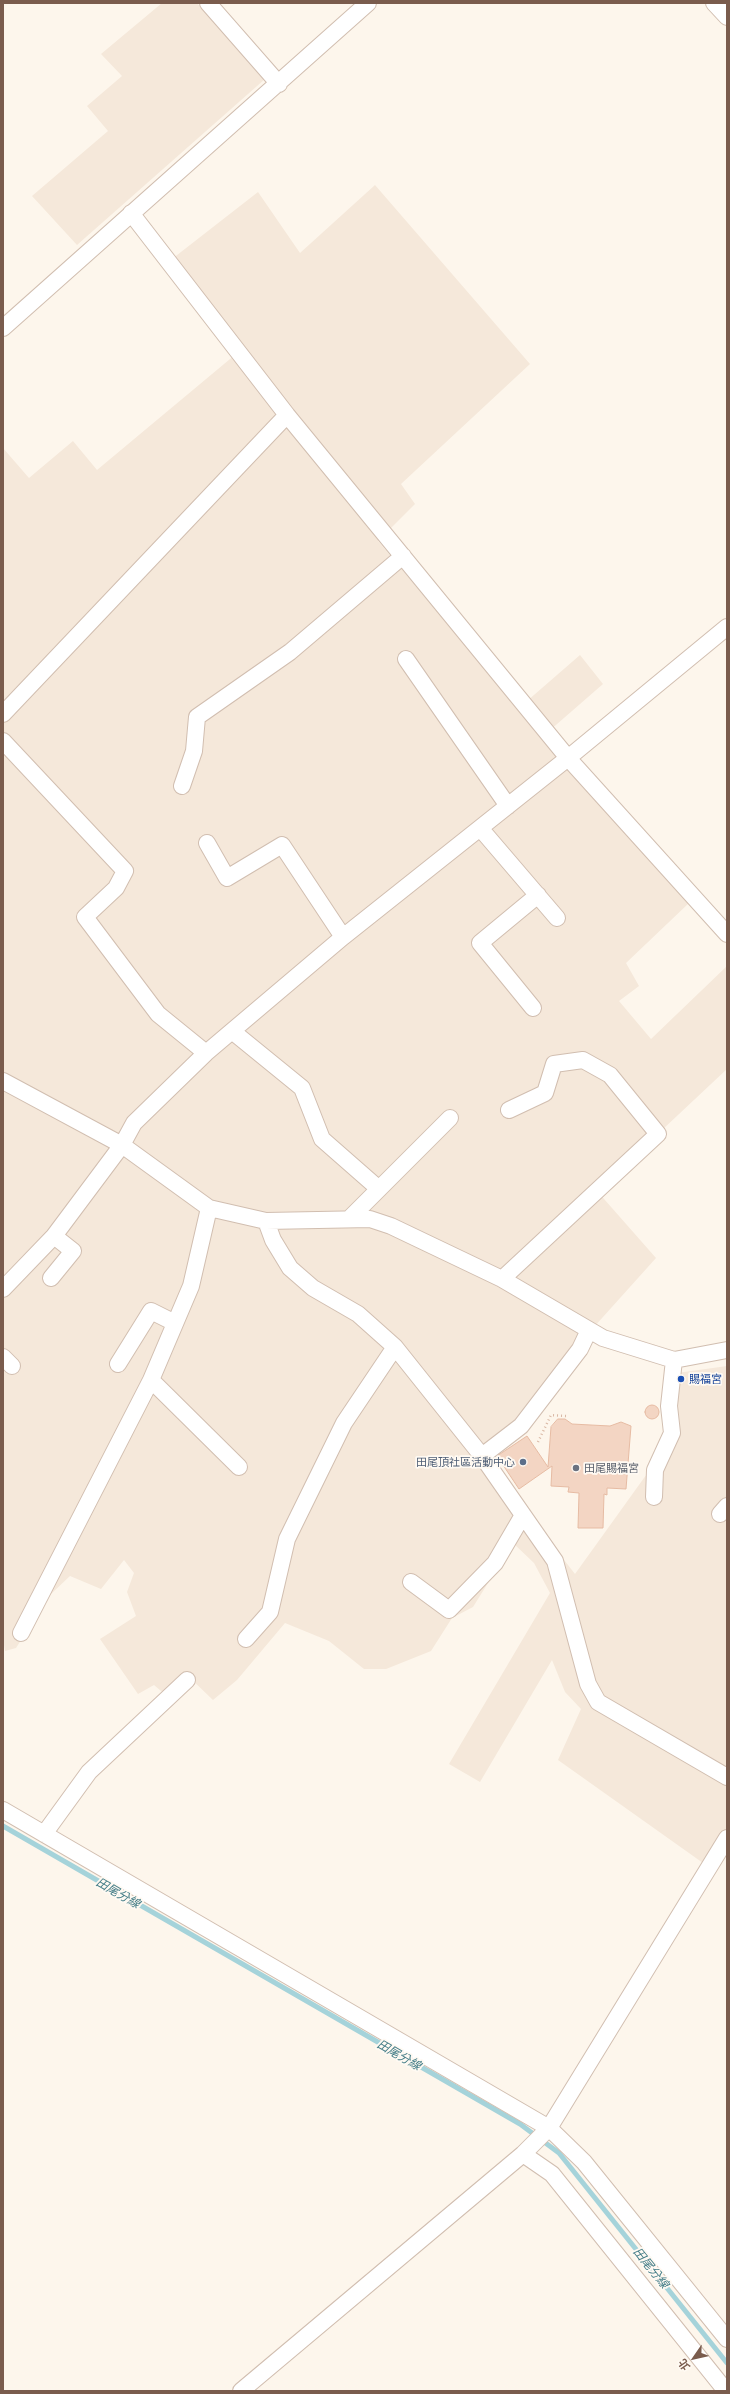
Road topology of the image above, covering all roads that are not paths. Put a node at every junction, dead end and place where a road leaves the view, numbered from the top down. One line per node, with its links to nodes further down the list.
1 (208, 3): 5 (street)
2 (368, 3): 5 (street)
3 (714, 3): 4 (street)
4 (727, 18)
5 (279, 84): 6 (street)
6 (131, 213): 7 (street); 8 (street)
7 (3, 328)
8 (288, 415): 9 (street); 12 (street)
9 (403, 556): 14 (street); 15 (street)
10 (727, 627): 14 (street)
11 (406, 659): 16 (street)
12 (3, 714)
13 (3, 741): 25 (street)
14 (568, 758): 16 (street); 21 (street)
15 (182, 786)
16 (508, 806): 17 (street)
17 (480, 828): 19 (street); 22 (street)
18 (207, 843): 22 (street)
19 (538, 895): 20 (street); 23 (street)
20 (557, 918)
21 (727, 934)
22 (343, 937): 24 (street)
23 (533, 1008)
24 (232, 1031): 25 (street); 30 (street)
25 (206, 1054): 29 (street)
26 (3, 1082): 29 (street)
27 (509, 1110): 36 (street)
28 (450, 1118): 30 (street)
29 (122, 1145): 31 (street); 34 (street)
30 (379, 1189): 32 (street)
31 (209, 1208): 33 (street); 38 (street)
32 (349, 1219): 33 (street); 36 (street)
33 (266, 1221): 40 (street)
34 (54, 1236): 35 (street); 37 (street)
35 (51, 1278)
36 (502, 1279): 39 (street)
37 (3, 1289)
38 (175, 1323): 43 (street); 44 (street)
39 (589, 1330): 42 (street); 45 (street)
40 (395, 1347): 45 (street); 51 (street)
41 (727, 1350): 42 (street)
42 (674, 1360): 47 (street)
43 (118, 1364)
44 (151, 1380): 46 (street); 50 (street)
45 (482, 1456): 48 (street)
46 (239, 1467)
47 (654, 1497)
48 (523, 1515): 49 (street); 53 (street)
49 (411, 1582)
50 (21, 1632)
51 (246, 1639)
52 (187, 1680): 55 (street)
53 (726, 1775)
54 (3, 1810): 55 (street)
55 (44, 1834): 57 (street)
56 (727, 1838): 57 (street)
57 (549, 2128): 58 (street); 59 (street)
58 (523, 2154): 60 (street); 61 (street)
59 (727, 2339)
60 (241, 2391)
61 (726, 2391)

